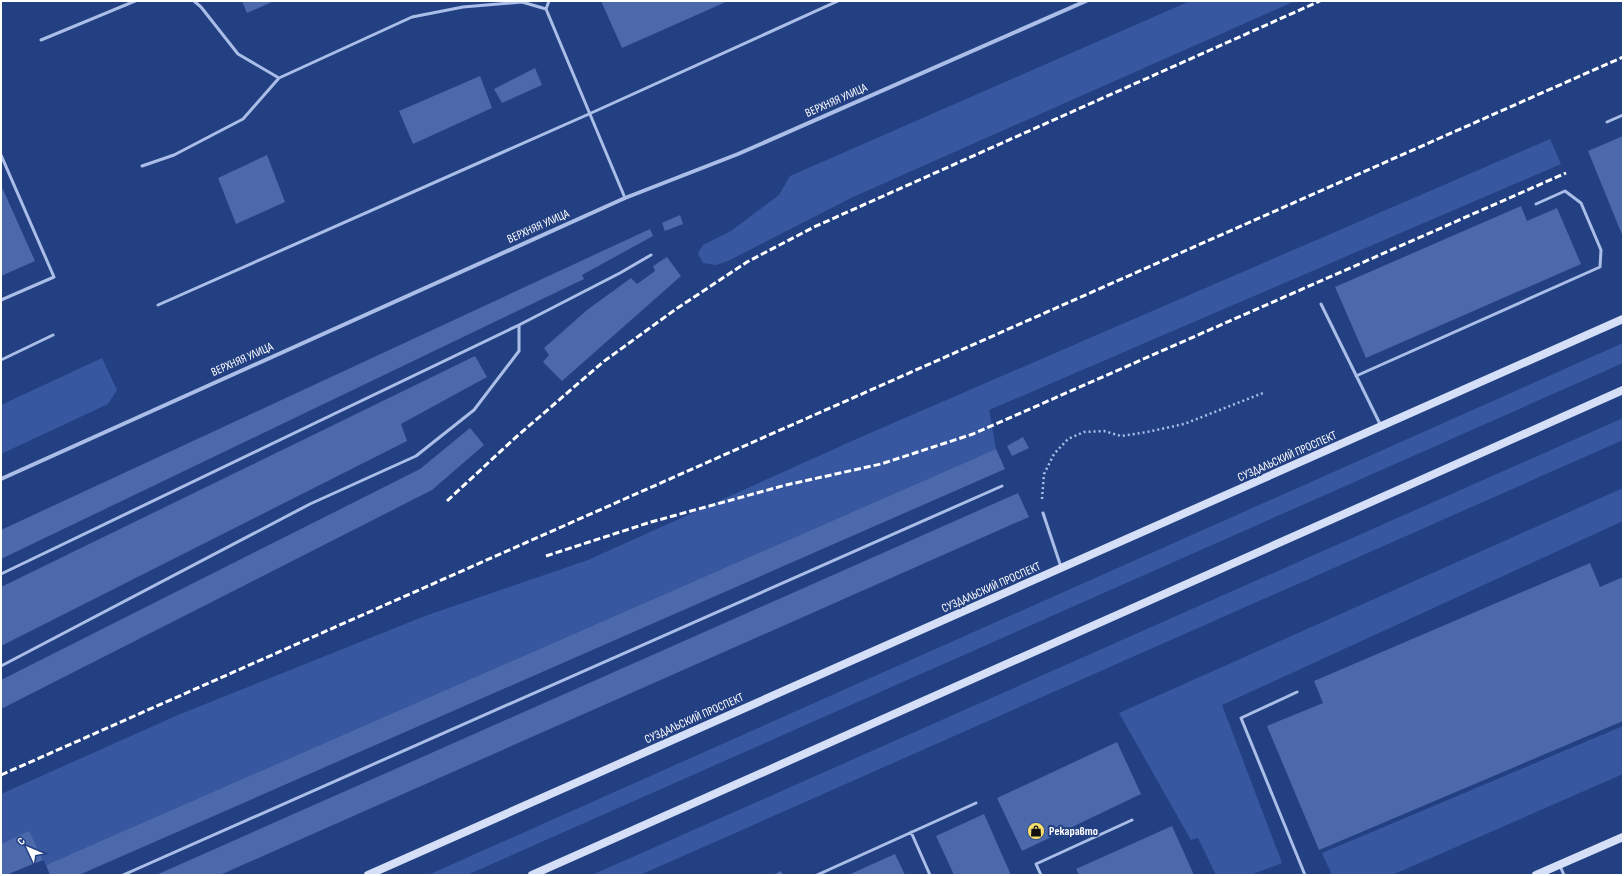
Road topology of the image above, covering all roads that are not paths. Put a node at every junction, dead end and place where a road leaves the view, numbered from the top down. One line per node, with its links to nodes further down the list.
1 (135, 1): 7 (lane)
2 (194, 1): 8 (lane)
3 (549, 1): 6 (lane)
4 (838, 1): 9 (lane)
5 (1086, 1): 14 (street, ВЕРХНЯЯ УЛИЦА)
6 (546, 9): 8 (lane); 9 (lane)
7 (40, 40)
8 (279, 78): 13 (lane)
9 (589, 114): 14 (lane); 19 (lane)
10 (1623, 115): 11 (lane)
11 (1607, 122)
12 (1, 156): 17 (lane)
13 (142, 166)
14 (625, 198): 27 (street, ВЕРХНЯЯ УЛИЦА)
15 (1536, 204): 24 (lane)
16 (652, 255): 21 (lane)
17 (1, 300)
18 (1321, 304): 24 (lane)
19 (158, 305)
20 (1623, 319): 26 (main road, СУЗДАЛЬСКИЙ ПРОСПЕКТ)
21 (519, 325): 31 (lane); 32 (lane)
22 (53, 335): 23 (lane)
23 (1, 360)
24 (1356, 376): 26 (lane)
25 (1623, 390): 41 (main road)
26 (1382, 427): 30 (main road, СУЗДАЛЬСКИЙ ПРОСПЕКТ)
27 (1, 479)
28 (1002, 486): 39 (lane)
29 (1043, 513): 30 (lane)
30 (1061, 569): 40 (main road, СУЗДАЛЬСКИЙ ПРОСПЕКТ)
31 (1, 574)
32 (1, 666)
33 (1297, 692): 45 (lane)
34 (976, 803): 36 (lane)
35 (1132, 820): 44 (lane)
36 (911, 832): 42 (lane); 43 (lane)
37 (1623, 836): 38 (main road)
38 (1559, 865): 46 (main road); 47 (lane)
39 (123, 875)
40 (368, 875)
41 (532, 875)
42 (817, 875)
43 (930, 875)
44 (1041, 875)
45 (1305, 875)
46 (1536, 875)
47 (1564, 875)

